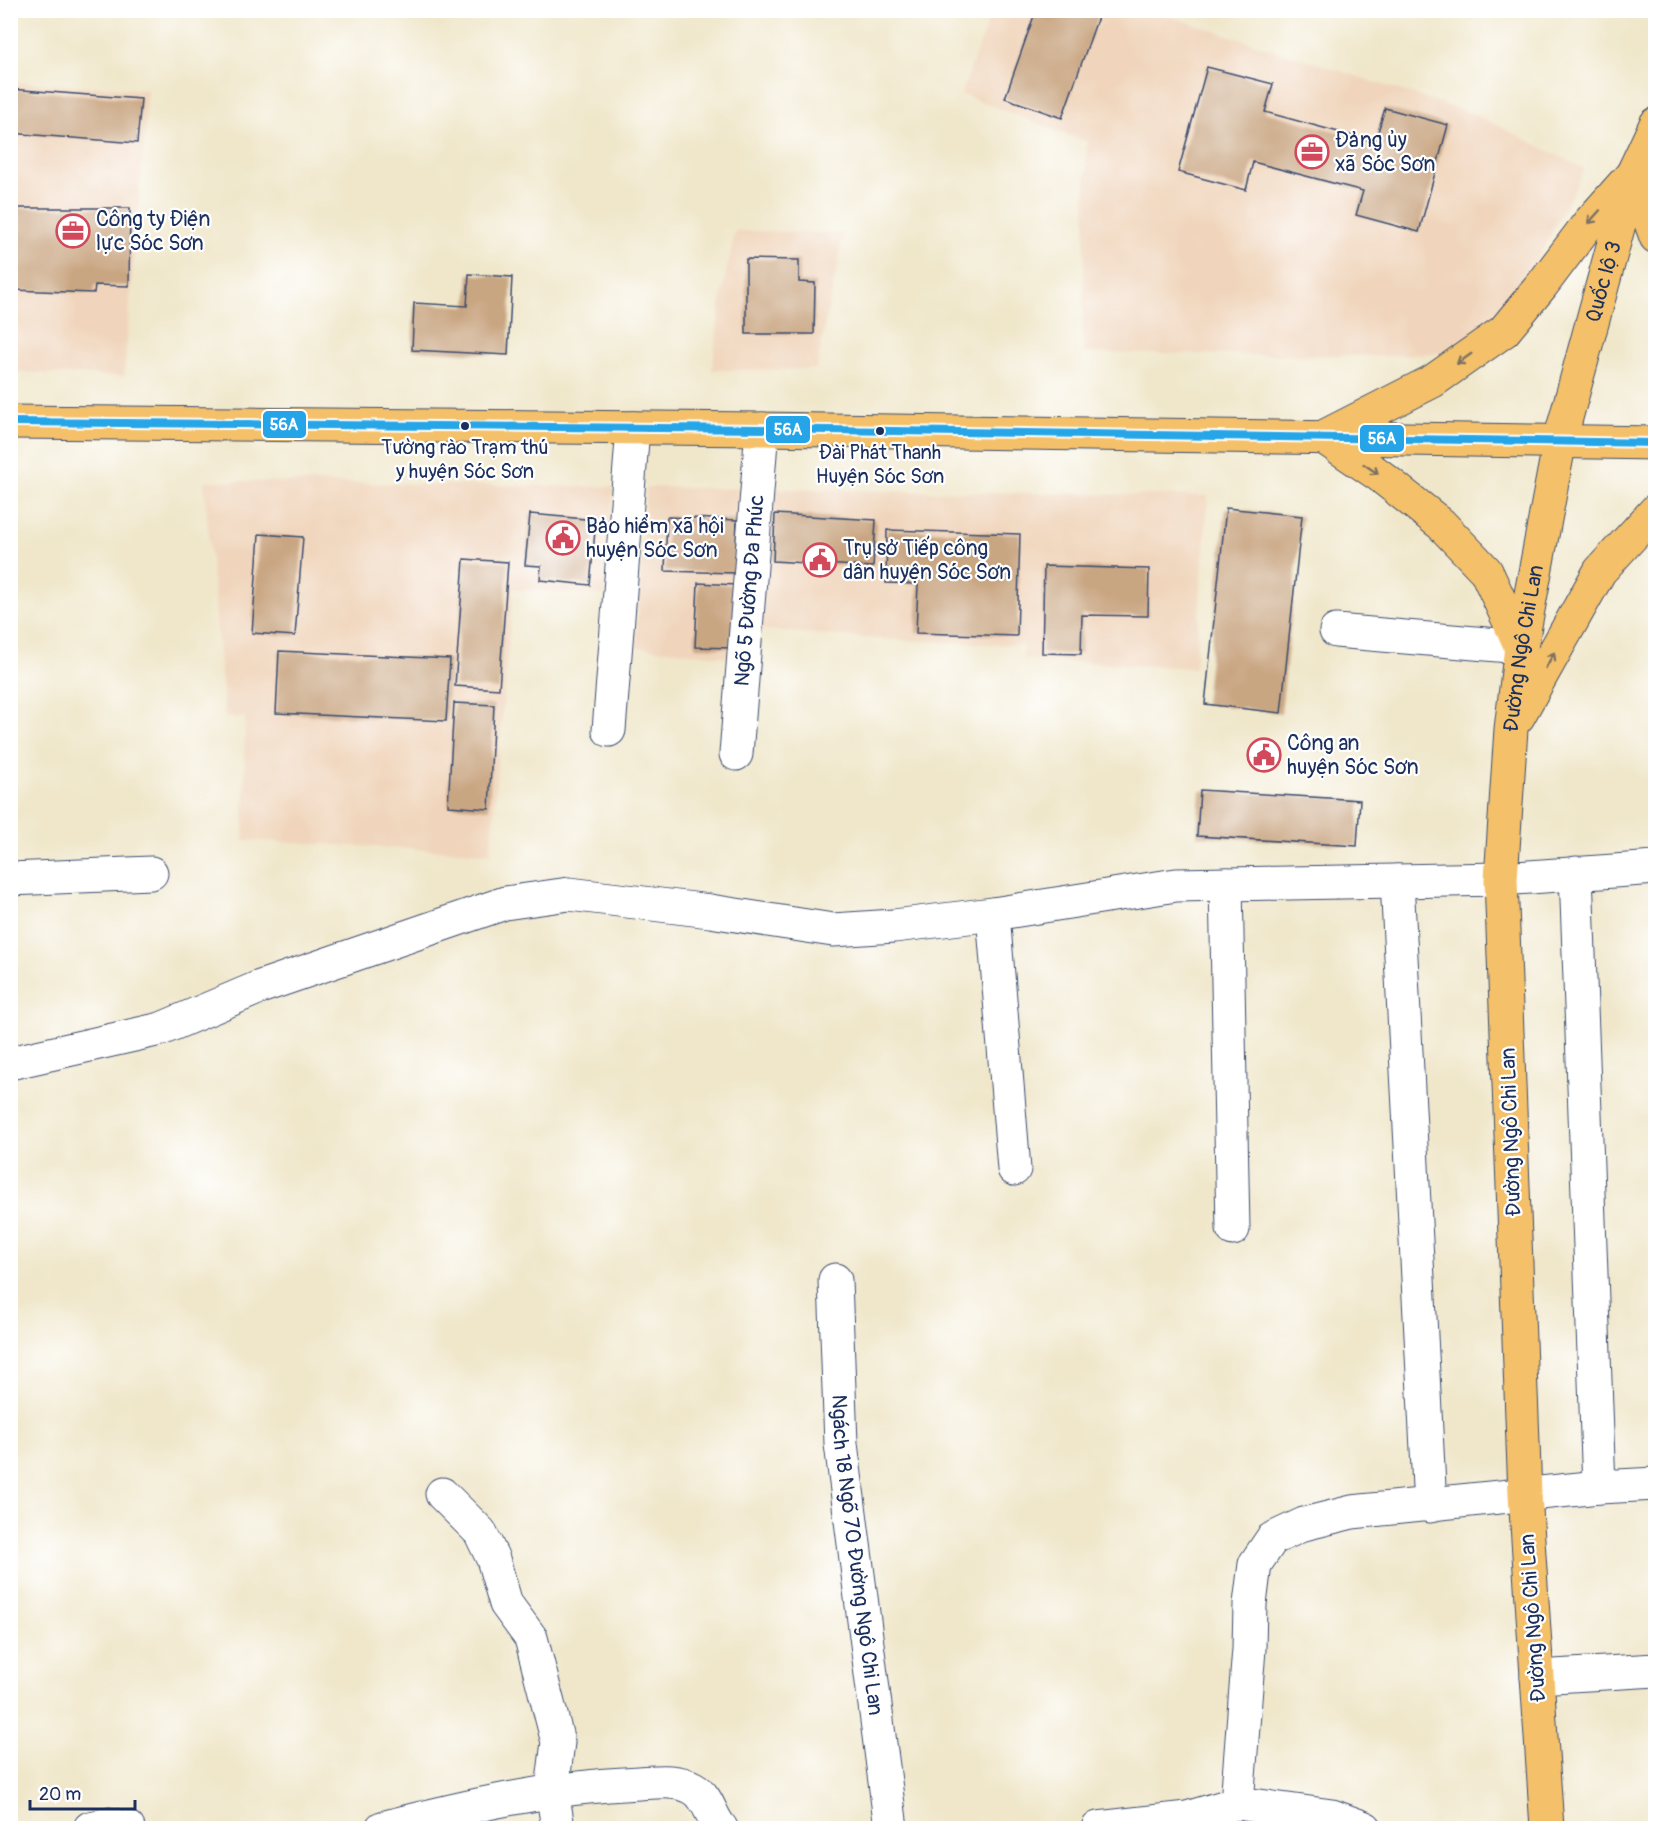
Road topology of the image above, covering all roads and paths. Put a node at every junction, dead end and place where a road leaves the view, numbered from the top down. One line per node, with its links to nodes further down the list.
1 (1656, 124): 2 (main road, Quốc lộ 3)
2 (1633, 173): 3 (main road); 7 (main road, one-way to 7); 8 (main road, Quốc lộ 3)
3 (1656, 237)
4 (10, 422): 5 (main road)
5 (633, 428): 6 (main road); 14 (street)
6 (762, 429): 7 (main road); 15 (street, Ngõ 5 Đường Đa Phúc)
7 (1323, 436): 8 (main road); 12 (main road, one-way to 12)
8 (1560, 440): 9 (main road); 12 (main road, Đường Ngô Chi Lan)
9 (1656, 443)
10 (1656, 510): 13 (main road, one-way to 10)
11 (1336, 631): 12 (street)
12 (1521, 646): 13 (main road, Đường Ngô Chi Lan)
13 (1511, 729): 20 (main road, Đường Ngô Chi Lan)
14 (609, 730)
15 (736, 754)
16 (1656, 868): 18 (street)
17 (151, 873): 19 (street)
18 (1576, 873): 20 (street); 29 (street)
19 (10, 879)
20 (1501, 879): 21 (street); 31 (main road, Đường Ngô Chi Lan)
21 (1397, 881): 22 (street); 32 (street)
22 (1226, 884): 23 (street); 26 (street)
23 (993, 914): 24 (street); 25 (street)
24 (10, 1062)
25 (1014, 1169)
26 (1233, 1229)
27 (835, 1280): 42 (street, Ngách 18 Ngõ 70 Đường Ngô Chi Lan)
28 (1656, 1484): 29 (street)
29 (1599, 1487): 31 (street)
30 (442, 1494): 35 (street)
31 (1525, 1494): 32 (street); 34 (main road, Đường Ngô Chi Lan)
32 (1430, 1506): 36 (street)
33 (1656, 1670): 34 (street)
34 (1537, 1677): 45 (main road, Đường Ngô Chi Lan)
35 (552, 1790): 39 (street); 40 (street); 41 (street)
36 (1237, 1803): 43 (street); 44 (street)
37 (90, 1828): 38 (street)
38 (128, 1828)
39 (382, 1828)
40 (558, 1828)
41 (721, 1828)
42 (891, 1828)
43 (1098, 1828)
44 (1365, 1828)
45 (1547, 1828)

